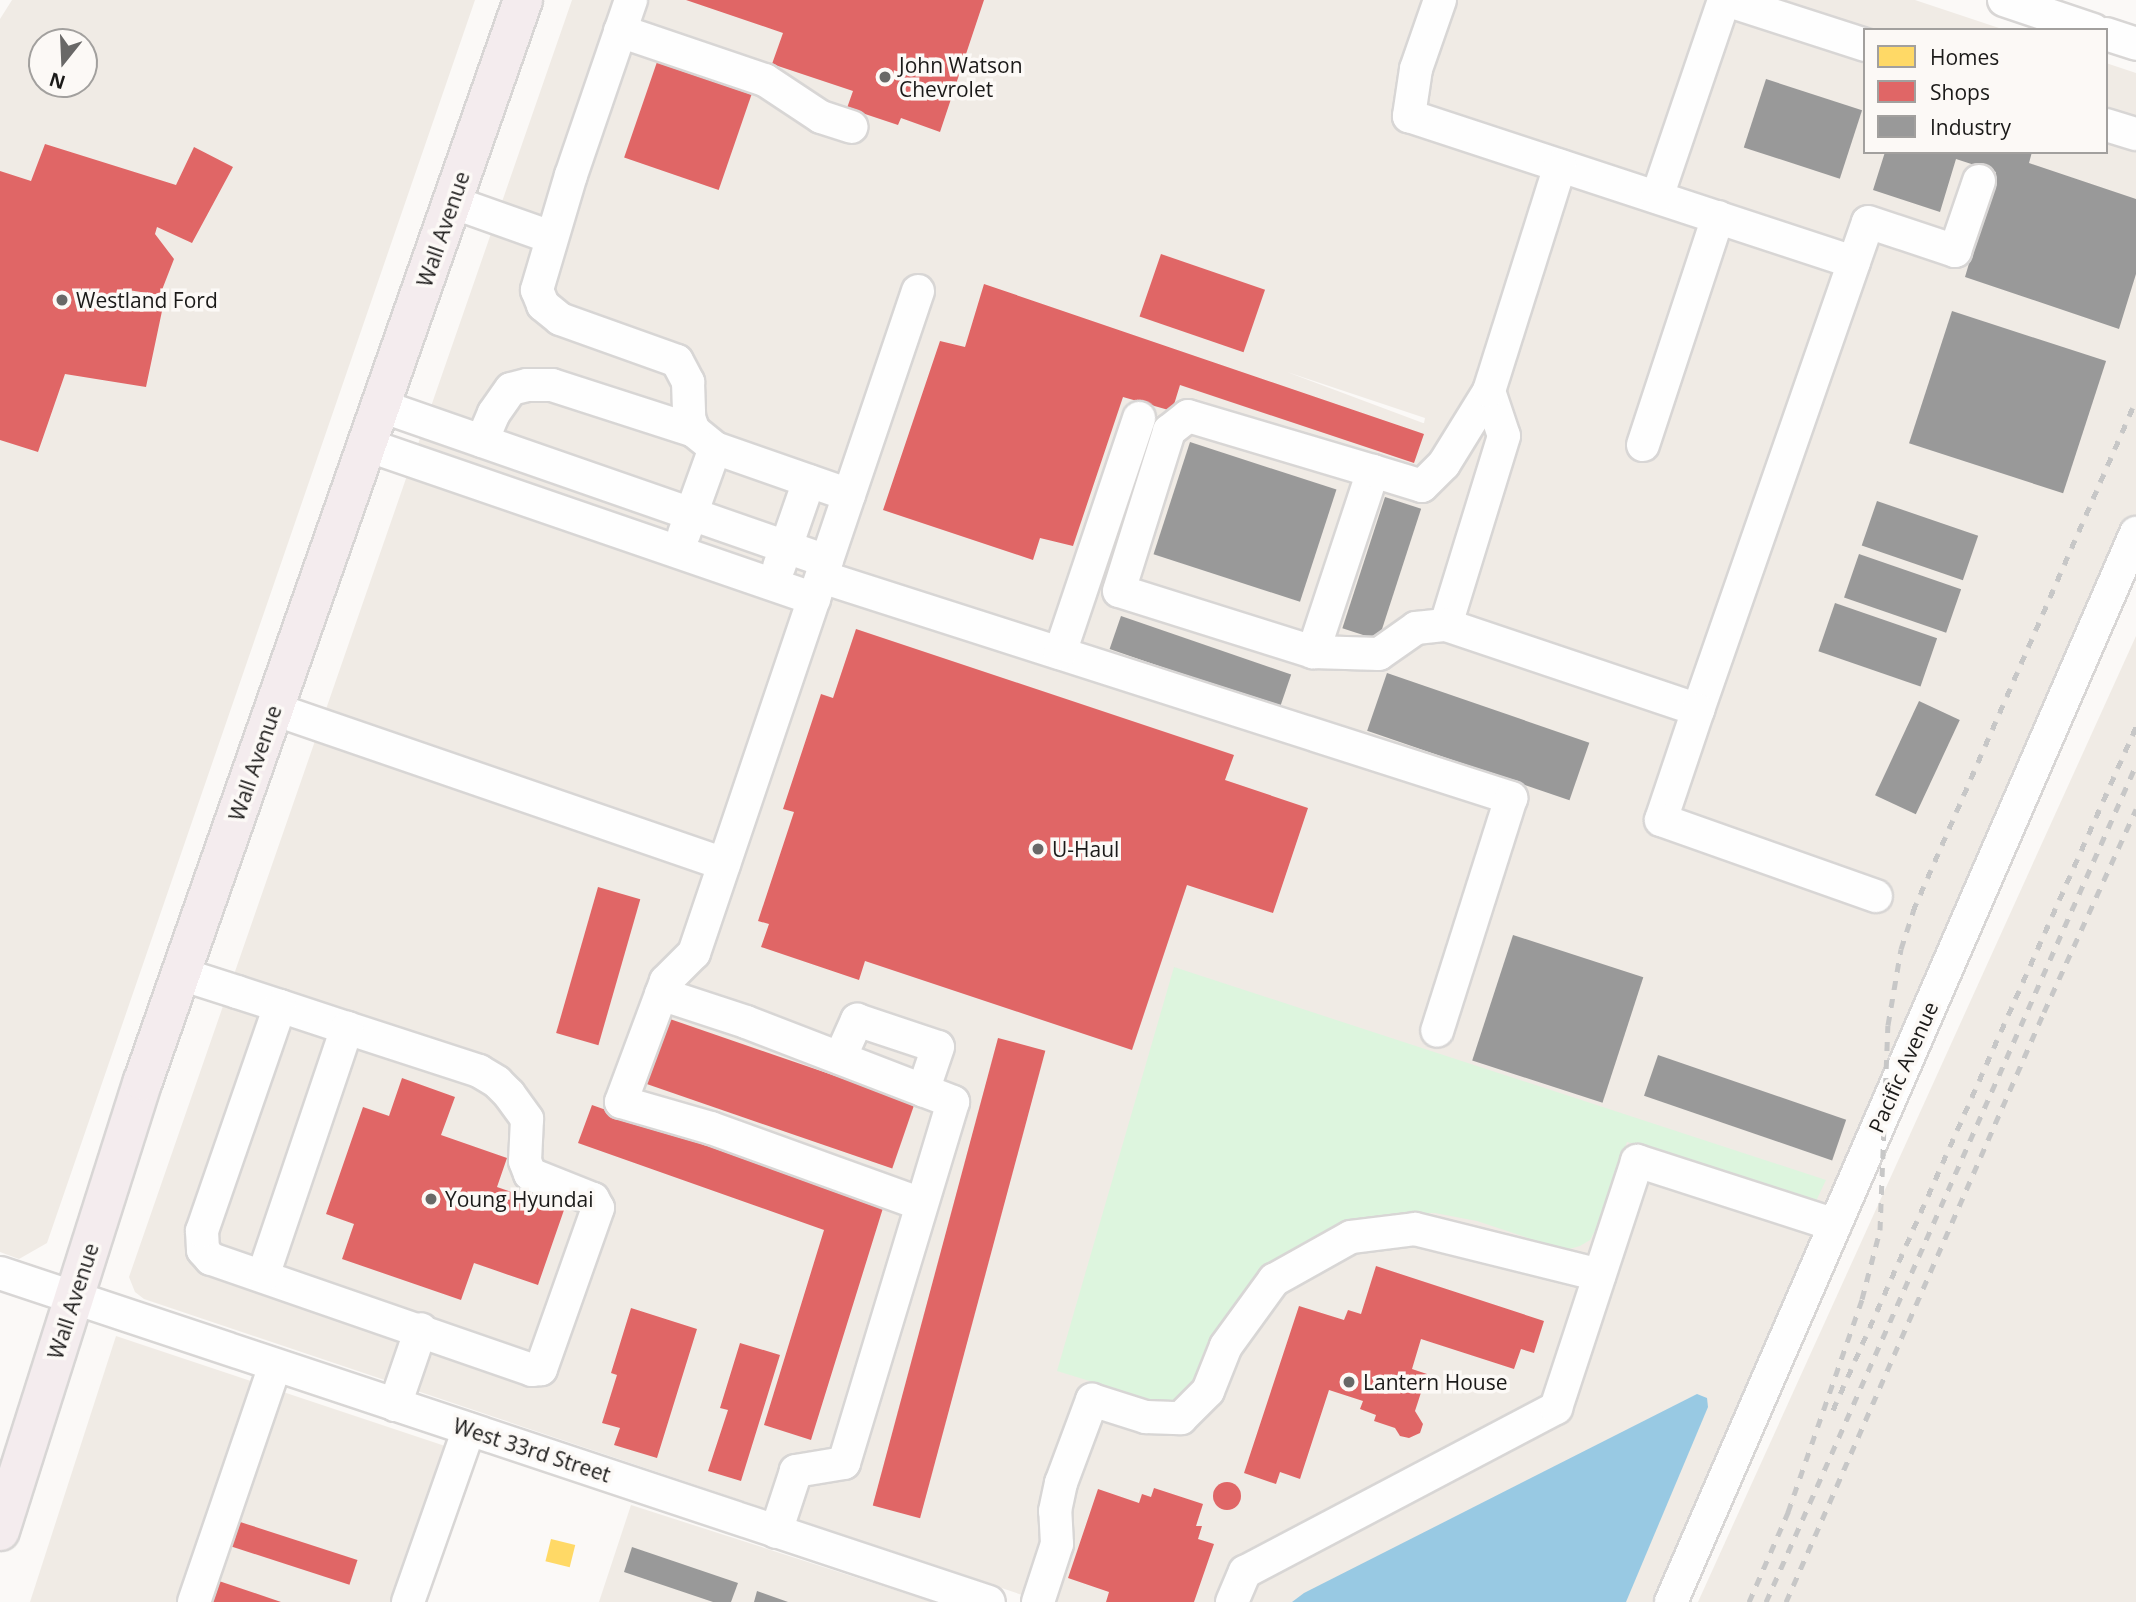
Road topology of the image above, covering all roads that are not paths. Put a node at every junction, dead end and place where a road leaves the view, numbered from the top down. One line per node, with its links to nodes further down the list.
1 (523, 0): 16 (main road, Wall Avenue)
2 (1440, 0): 13 (street)
3 (1725, 0): 8 (street); 15 (street)
4 (623, 9): 11 (street); 18 (street)
5 (2020, 13): 6 (street)
6 (2084, 28)
7 (2108, 35): 9 (street)
8 (1863, 44)
9 (2136, 44)
10 (2108, 126): 12 (street)
11 (851, 127)
12 (2136, 134)
13 (1560, 166): 15 (street); 21 (street)
14 (1979, 181): 19 (street)
15 (1657, 197): 17 (street)
16 (452, 202): 18 (street); 22 (main road, Wall Avenue)
17 (1718, 217): 19 (street); 27 (street)
18 (551, 237): 24 (street)
19 (1854, 262): 43 (street)
20 (918, 291): 31 (street)
21 (1489, 391): 28 (street); 39 (street)
22 (381, 406): 25 (street); 26 (main road, Wall Avenue)
23 (1139, 418): 41 (street)
24 (705, 439): 25 (street); 30 (street); 32 (street)
25 (482, 441): 29 (street)
26 (367, 445): 33 (street); 42 (main road, Wall Avenue)
27 (1643, 445)
28 (1373, 471): 40 (street); 40 (street)
29 (595, 480): 32 (street); 33 (street)
30 (808, 481): 31 (street); 35 (street)
31 (849, 495): 37 (street)
32 (691, 514): 35 (street); 36 (street)
33 (582, 519): 36 (street)
34 (2136, 533): 54 (street, Pacific Avenue)
35 (786, 547): 37 (street); 38 (street)
36 (678, 552): 38 (street)
37 (821, 579): 38 (street); 41 (street); 44 (street)
38 (773, 584)
39 (1446, 625): 40 (street); 43 (street)
40 (1313, 652)
41 (1060, 653): 50 (street)
42 (274, 709): 44 (street); 46 (main road, Wall Avenue)
43 (1698, 710): 45 (street)
44 (724, 864): 47 (street)
45 (1876, 896)
46 (181, 974): 48 (street); 58 (main road, Wall Avenue)
47 (661, 994): 51 (street); 53 (street)
48 (280, 1006): 49 (street); 57 (street)
49 (347, 1028): 57 (street); 59 (street)
50 (1437, 1031)
51 (840, 1058): 52 (street); 52 (street)
52 (923, 1091): 53 (street)
53 (921, 1204): 64 (street)
54 (1835, 1225): 56 (street); 70 (street, Pacific Avenue)
55 (0, 1273): 58 (street, West 33rd Street)
56 (1599, 1275): 68 (street); 69 (street)
57 (262, 1276): 59 (street)
58 (74, 1298): 60 (street, West 33rd Street); 63 (main road, Wall Avenue)
59 (421, 1329): 61 (street)
60 (275, 1365): 61 (street, West 33rd Street); 65 (street)
61 (395, 1405): 62 (street, West 33rd Street)
62 (469, 1429): 64 (street, West 33rd Street); 66 (street)
63 (2, 1516)
64 (776, 1532): 67 (street, West 33rd Street)
65 (194, 1602)
66 (408, 1602)
67 (989, 1602)
68 (1038, 1602)
69 (1232, 1602)
70 (1671, 1602)

